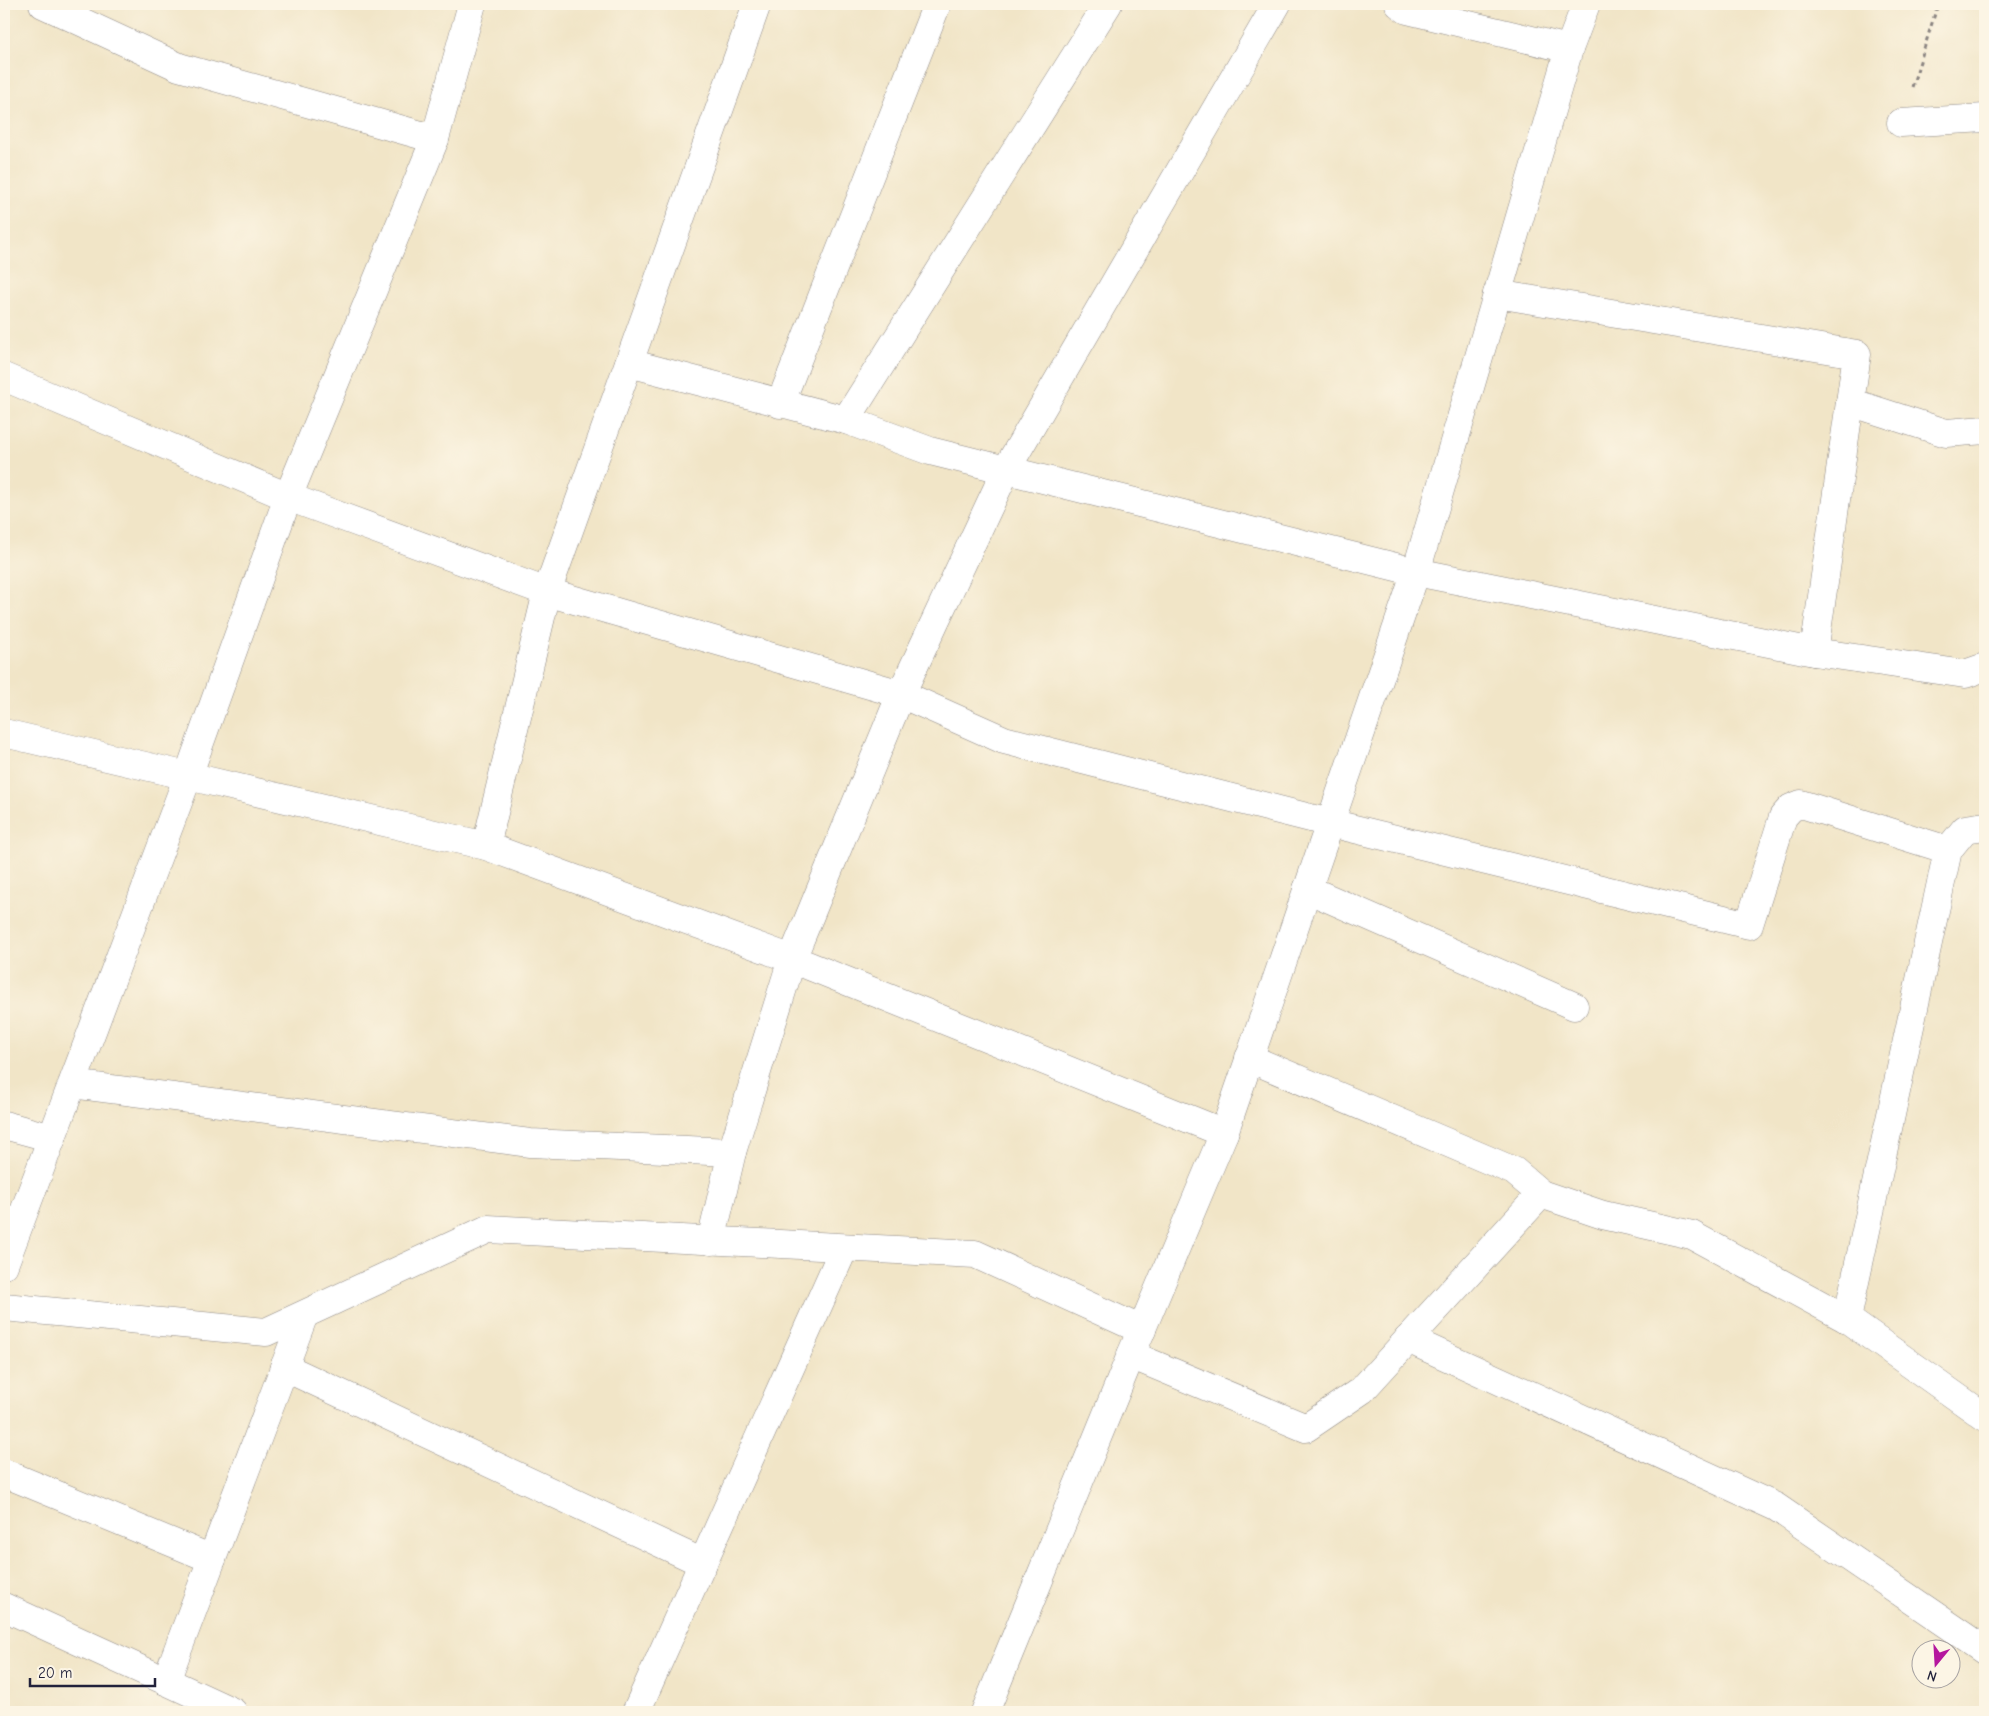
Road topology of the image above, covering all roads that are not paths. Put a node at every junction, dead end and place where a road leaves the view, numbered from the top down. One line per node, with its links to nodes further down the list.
1 (43, 4): 12 (street)
2 (472, 4): 12 (street)
3 (757, 4): 14 (street)
4 (937, 4): 17 (street)
5 (1108, 4): 18 (street)
6 (1277, 4): 20 (street)
7 (1398, 4): 9 (street)
8 (1586, 4): 9 (street)
9 (1569, 49): 13 (street)
10 (1985, 118): 11 (street)
11 (1901, 123)
12 (435, 139): 21 (street)
13 (1497, 294): 16 (street); 22 (street)
14 (629, 363): 17 (street); 23 (street)
15 (4, 376): 21 (street)
16 (1850, 402): 19 (street); 24 (street)
17 (780, 404): 18 (street)
18 (846, 420): 20 (street)
19 (1985, 430)
20 (1006, 470): 22 (street); 26 (street)
21 (288, 497): 23 (street); 28 (street)
22 (1416, 572): 24 (street); 29 (street)
23 (547, 592): 26 (street); 31 (street)
24 (1814, 652): 25 (street)
25 (1985, 667)
26 (901, 694): 29 (street); 34 (street)
27 (4, 733): 28 (street)
28 (188, 776): 31 (street); 37 (street)
29 (1330, 823): 32 (street); 33 (street)
30 (1985, 826): 32 (street)
31 (486, 846): 34 (street)
32 (1948, 850): 48 (street)
33 (1307, 889): 35 (street); 36 (street)
34 (792, 960): 39 (street); 41 (street)
35 (1574, 1006)
36 (1249, 1058): 39 (street); 42 (street)
37 (72, 1084): 40 (street); 41 (street)
38 (4, 1125): 40 (street)
39 (1224, 1133): 49 (street)
40 (52, 1138): 45 (street)
41 (732, 1152): 43 (street)
42 (1542, 1194): 48 (street); 50 (street)
43 (712, 1241): 44 (street); 47 (street)
44 (844, 1248): 49 (street); 56 (street)
45 (4, 1265)
46 (4, 1307): 47 (street)
47 (304, 1315): 52 (street)
48 (1847, 1319): 53 (street)
49 (1142, 1330): 51 (street)
50 (1408, 1339): 51 (street); 58 (street)
51 (1131, 1354): 62 (street)
52 (284, 1367): 55 (street); 56 (street)
53 (1985, 1417)
54 (4, 1473): 55 (street)
55 (212, 1559): 59 (street)
56 (703, 1563): 61 (street)
57 (4, 1607): 59 (street)
58 (1985, 1650)
59 (166, 1681): 60 (street)
60 (233, 1712)
61 (636, 1712)
62 (985, 1712)

